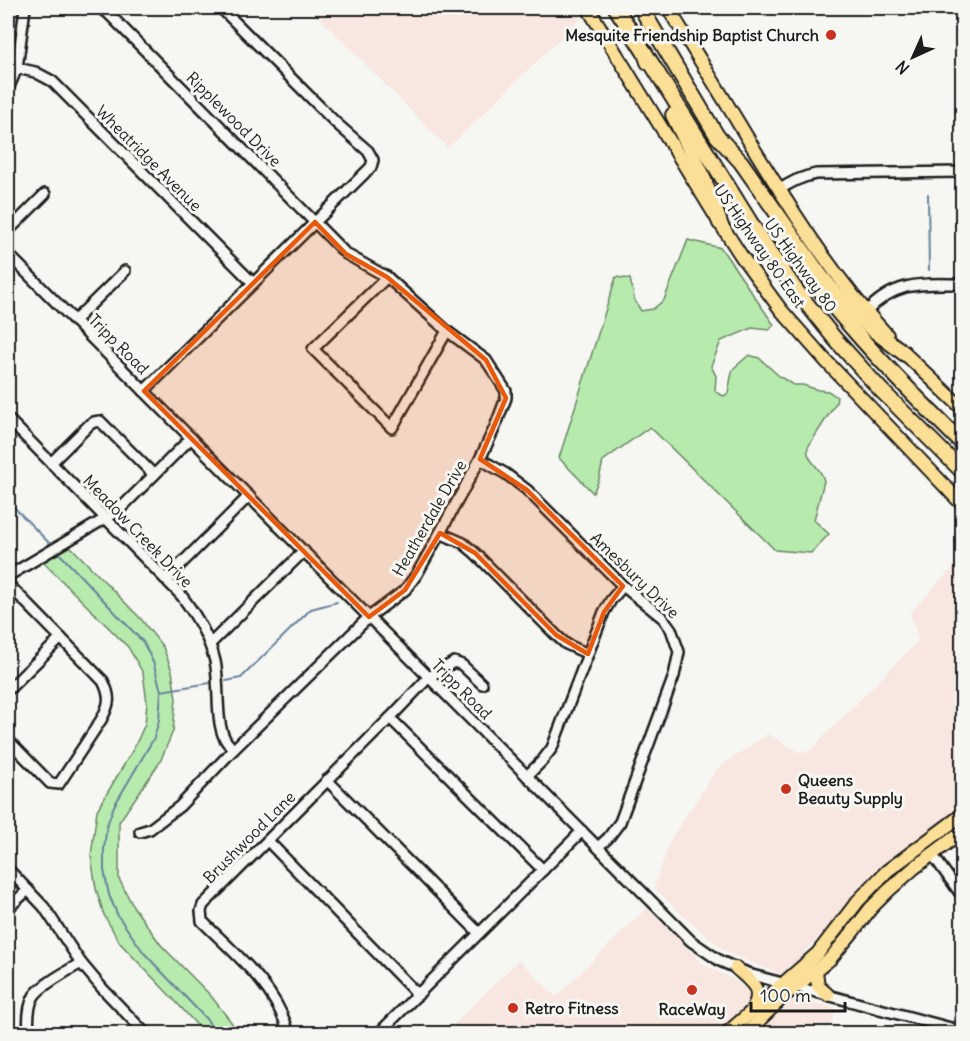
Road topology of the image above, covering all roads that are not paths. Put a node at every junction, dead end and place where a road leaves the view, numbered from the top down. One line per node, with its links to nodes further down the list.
1 (25, 8): 9 (street)
2 (100, 8): 15 (street, Ripplewood Drive)
3 (221, 8): 15 (street)
4 (588, 8): 16 (main road, US Highway 80 East)
5 (616, 8): 8 (highway)
6 (640, 8): 11 (highway)
7 (668, 8): 13 (main road)
8 (645, 53): 16 (highway); 35 (highway, US Highway 80)
9 (17, 68): 10 (street); 22 (street, Wheatridge Avenue)
10 (8, 89)
11 (717, 136): 27 (highway); 32 (highway, US Highway 80)
12 (963, 172): 13 (street)
13 (780, 190): 24 (main road)
14 (45, 194): 17 (street)
15 (315, 222): 19 (street, Ripplewood Drive); 22 (street)
16 (720, 223): 38 (main road, US Highway 80 East)
17 (8, 231)
18 (8, 254): 25 (street, Tripp Road)
19 (346, 254): 21 (street, Heatherdale Drive)
20 (125, 271): 25 (street)
21 (387, 277): 26 (street, Heatherdale Drive); 26 (street)
22 (253, 283): 28 (street)
23 (963, 284): 24 (street)
24 (866, 312): 27 (main road)
25 (74, 321): 28 (street, Tripp Road)
26 (447, 331): 33 (street, Heatherdale Drive)
27 (905, 354): 29 (main road)
28 (144, 391): 31 (street, Tripp Road)
29 (963, 408)
30 (8, 419): 34 (street, Meadow Creek Drive)
31 (191, 438): 36 (street); 37 (street, Tripp Road)
32 (963, 443)
33 (480, 459): 40 (street, Heatherdale Drive); 45 (street, Amesbury Drive)
34 (51, 464): 36 (street); 39 (street, Meadow Creek Drive)
35 (963, 471)
36 (154, 475): 39 (street)
37 (249, 496): 41 (street, Tripp Road); 43 (street)
38 (963, 504)
39 (105, 519): 42 (street); 43 (street, Meadow Creek Drive)
40 (440, 533): 46 (street, Heatherdale Drive); 49 (street)
41 (304, 550): 46 (street, Tripp Road); 48 (street)
42 (8, 576)
43 (166, 579): 48 (street, Meadow Creek Drive)
44 (8, 584): 47 (street)
45 (623, 586): 49 (street); 66 (street, Amesbury Drive)
46 (369, 617): 50 (street, Tripp Road); 55 (street, Heatherdale Drive)
47 (61, 638): 52 (street); 54 (street)
48 (210, 644): 55 (street, Meadow Creek Drive)
49 (588, 654): 56 (street)
50 (429, 677): 51 (street, Brushwood Lane); 53 (street, Brushwood Lane); 56 (street, Tripp Road)
51 (482, 684)
52 (8, 690)
53 (390, 718): 57 (street, Brushwood Lane); 69 (street)
54 (8, 740)
55 (233, 750): 61 (street, Heatherdale Drive)
56 (527, 776): 59 (street, Tripp Road)
57 (327, 780): 63 (street, Brushwood Lane); 73 (street)
58 (963, 815): 62 (main road)
59 (582, 831): 66 (street, Tripp Road); 69 (street)
60 (963, 831): 65 (main road)
61 (140, 832)
62 (937, 833): 64 (main road); 65 (main road)
63 (268, 840): 78 (street); 84 (street, Brushwood Lane)
64 (924, 843): 67 (main road); 77 (main road)
65 (945, 844): 67 (main road)
66 (598, 847): 75 (street, Tripp Road)
67 (932, 854): 71 (street); 76 (main road)
68 (8, 869): 70 (street)
69 (543, 870): 73 (street)
70 (28, 890): 72 (street); 74 (street)
71 (963, 896)
72 (8, 908)
73 (479, 933): 78 (street)
74 (81, 963): 82 (street); 83 (street)
75 (736, 968): 77 (street, Tripp Road); 80 (main road)
76 (816, 971): 77 (main road); 79 (main road)
77 (789, 985): 79 (street, Tripp Road); 80 (main road); 87 (main road)
78 (418, 995): 85 (street)
79 (828, 995): 81 (street, Tripp Road)
80 (750, 1013): 86 (main road)
81 (963, 1031)
82 (29, 1034)
83 (146, 1034)
84 (289, 1034)
85 (378, 1034)
86 (726, 1034)
87 (745, 1034)

